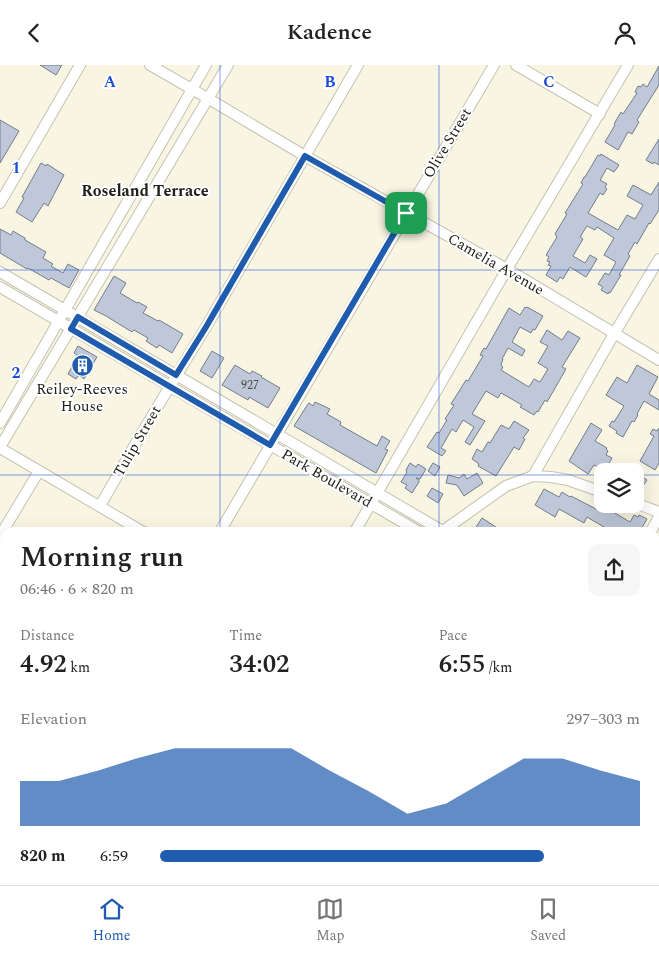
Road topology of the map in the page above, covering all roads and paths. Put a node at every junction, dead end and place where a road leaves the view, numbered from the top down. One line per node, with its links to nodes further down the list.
1 (80, 65): 13 (street)
2 (150, 65): 9 (street, Camelia Avenue)
3 (206, 65): 9 (street)
4 (228, 65): 10 (street)
5 (358, 65): 12 (street, Tulip Street)
6 (494, 65): 14 (street, Olive Street)
7 (516, 65): 11 (street)
8 (628, 65): 11 (street)
9 (192, 89): 10 (street, Camelia Avenue); 19 (street)
10 (209, 99): 12 (street, Camelia Avenue); 20 (street)
11 (600, 114): 16 (street)
12 (305, 156): 14 (street, Camelia Avenue); 25 (street, Tulip Street)
13 (0, 203)
14 (406, 213): 16 (street, Camelia Avenue); 28 (street, Olive Street)
15 (659, 259): 23 (street)
16 (507, 269): 23 (street, Camelia Avenue); 34 (street)
17 (0, 272): 19 (street)
18 (0, 287): 21 (street, Park Boulevard)
19 (65, 310): 20 (street); 21 (street)
20 (78, 317): 22 (street); 25 (street)
21 (58, 321): 22 (street, Park Boulevard); 27 (street)
22 (71, 329): 26 (street, Park Boulevard); 30 (street)
23 (614, 334): 24 (street, Camelia Avenue); 32 (street)
24 (659, 360)
25 (176, 375): 26 (street, Tulip Street); 28 (street)
26 (169, 386): 29 (street, Park Boulevard); 36 (street, Tulip Street)
27 (0, 423)
28 (277, 433): 29 (street, Olive Street); 34 (street)
29 (270, 445): 35 (street, Park Boulevard); 41 (street, Olive Street)
30 (0, 448): 31 (street)
31 (39, 471): 36 (street); 39 (street)
32 (533, 477): 33 (street); 45 (street)
33 (594, 489)
34 (377, 492): 35 (street); 44 (street)
35 (371, 503): 42 (street); 43 (street, Park Boulevard)
36 (100, 506): 40 (street)
37 (644, 506): 38 (street)
38 (659, 511)
39 (5, 527)
40 (134, 527)
41 (222, 527)
42 (357, 527)
43 (411, 527)
44 (435, 527)
45 (450, 527)

